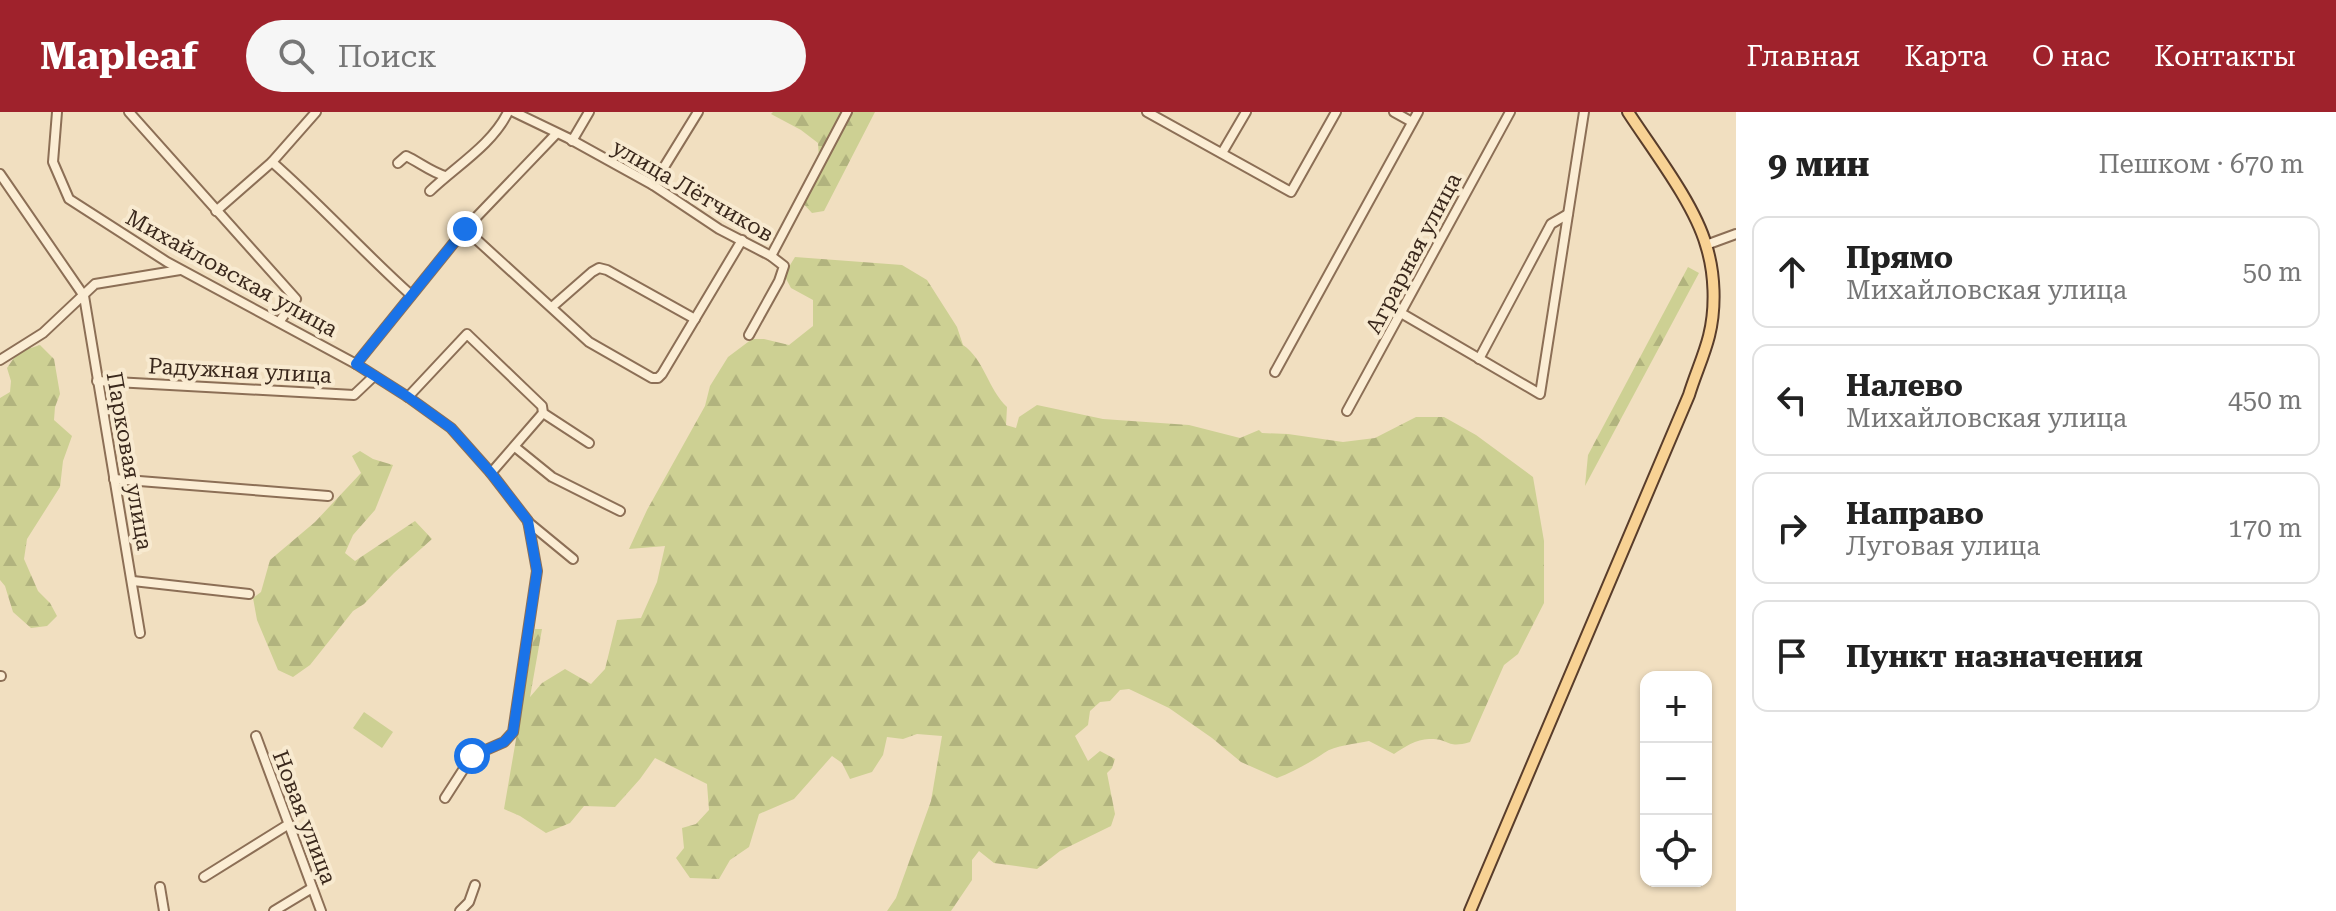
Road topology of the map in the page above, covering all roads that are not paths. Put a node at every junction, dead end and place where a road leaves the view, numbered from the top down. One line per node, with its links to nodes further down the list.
1 (57, 112): 34 (street, Михайловская улица)
2 (129, 112): 27 (street)
3 (316, 112): 21 (street)
4 (508, 112): 24 (street)
5 (514, 112): 18 (street, улица Лётчиков)
6 (589, 112): 19 (street)
7 (698, 112): 25 (street)
8 (847, 112): 33 (street)
9 (1147, 112): 20 (street)
10 (1246, 112): 20 (street)
11 (1336, 112): 20 (street)
12 (1394, 112): 17 (street)
13 (1418, 112): 17 (street)
14 (1510, 112): 38 (street, Аграрная улица)
15 (1584, 112): 28 (street)
16 (1628, 112): 32 (main road)
17 (1412, 122): 45 (street)
18 (556, 134): 19 (street, улица Лётчиков); 29 (street)
19 (572, 141): 25 (street, улица Лётчиков)
20 (1222, 153)
21 (272, 162): 27 (street); 35 (street)
22 (398, 163): 24 (street)
23 (0, 174): 36 (street)
24 (445, 176): 26 (street)
25 (653, 185): 31 (street, улица Лётчиков)
26 (430, 191)
27 (216, 211): 40 (street)
28 (1568, 214): 43 (street); 43 (street)
29 (465, 229): 35 (street); 37 (street)
30 (1736, 234): 32 (street)
31 (742, 240): 33 (street, улица Лётчиков); 39 (street)
32 (1706, 245): 73 (main road)
33 (771, 256): 41 (street, улица Лётчиков)
34 (181, 270): 36 (street); 40 (street, Михайловская улица)
35 (411, 295): 44 (street)
36 (84, 296): 42 (street); 47 (street, Парковая улица)
37 (552, 307): 39 (street); 39 (street)
38 (1401, 313): 43 (street); 49 (street, Аграрная улица)
39 (695, 319)
40 (279, 322): 44 (street, Михайловская улица)
41 (749, 335)
42 (1, 357)
43 (1479, 359)
44 (356, 364): 46 (street, Михайловская улица)
45 (1275, 372)
46 (374, 376): 47 (street, Радужная улица); 48 (street, Михайловская улица)
47 (97, 381): 54 (street, Парковая улица)
48 (408, 397): 50 (street); 53 (street, Михайловская улица)
49 (1347, 411)
50 (543, 413): 51 (street); 52 (street)
51 (589, 443)
52 (515, 447): 53 (street); 56 (street)
53 (491, 473): 57 (street, Михайловская улица)
54 (114, 479): 55 (street); 59 (street, Парковая улица)
55 (328, 496)
56 (620, 511)
57 (528, 521): 58 (street); 63 (street, Михайловская улица)
58 (573, 559)
59 (133, 581): 60 (street); 61 (street, Парковая улица)
60 (249, 594)
61 (140, 633)
62 (256, 736): 64 (street, Новая улица)
63 (445, 798)
64 (289, 824): 65 (street); 68 (street, Новая улица)
65 (204, 877)
66 (475, 885): 72 (street)
67 (160, 887): 69 (street)
68 (312, 888): 70 (street); 71 (street, Новая улица)
69 (164, 911)
70 (274, 911)
71 (321, 911)
72 (460, 911)
73 (1470, 911)

